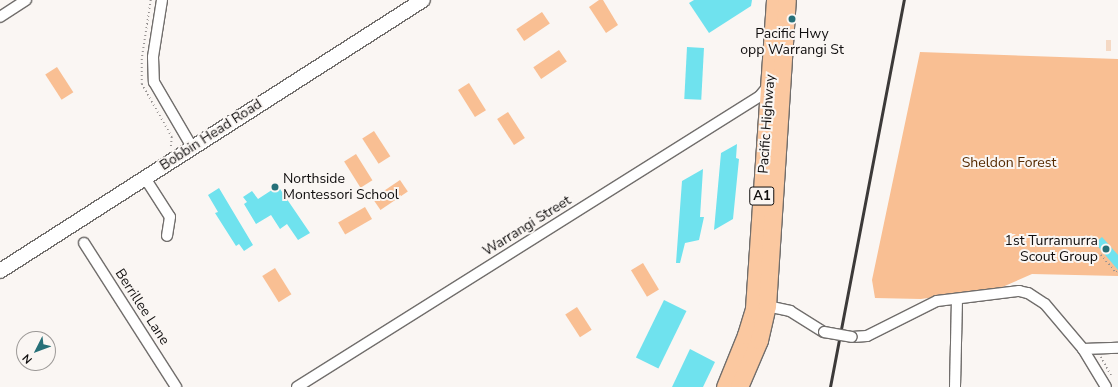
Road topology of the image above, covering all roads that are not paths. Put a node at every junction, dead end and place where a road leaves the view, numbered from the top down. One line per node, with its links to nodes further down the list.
1 (26, 0): 6 (street)
2 (162, 0): 8 (street)
3 (423, 0): 8 (main road, Bobbin Head Road)
4 (775, 0): 7 (highway, Pacific Highway / A1)
5 (787, 0): 14 (highway, Pacific Highway / A1)
6 (0, 17)
7 (769, 84): 19 (street, Warrangi Street); 20 (highway, Pacific Highway / A1)
8 (192, 147): 9 (main road, Bobbin Head Road)
9 (146, 178): 10 (street); 12 (main road, Bobbin Head Road)
10 (167, 236)
11 (84, 243): 18 (street, Berrillee Lane)
12 (0, 271)
13 (957, 299): 14 (street, bridge); 16 (street); 22 (street)
14 (767, 306): 21 (highway, Pacific Highway / A1)
15 (1118, 348): 16 (street)
16 (1083, 350): 17 (street)
17 (1110, 384)
18 (176, 387)
19 (297, 387)
20 (725, 387)
21 (740, 387)
22 (955, 387)

